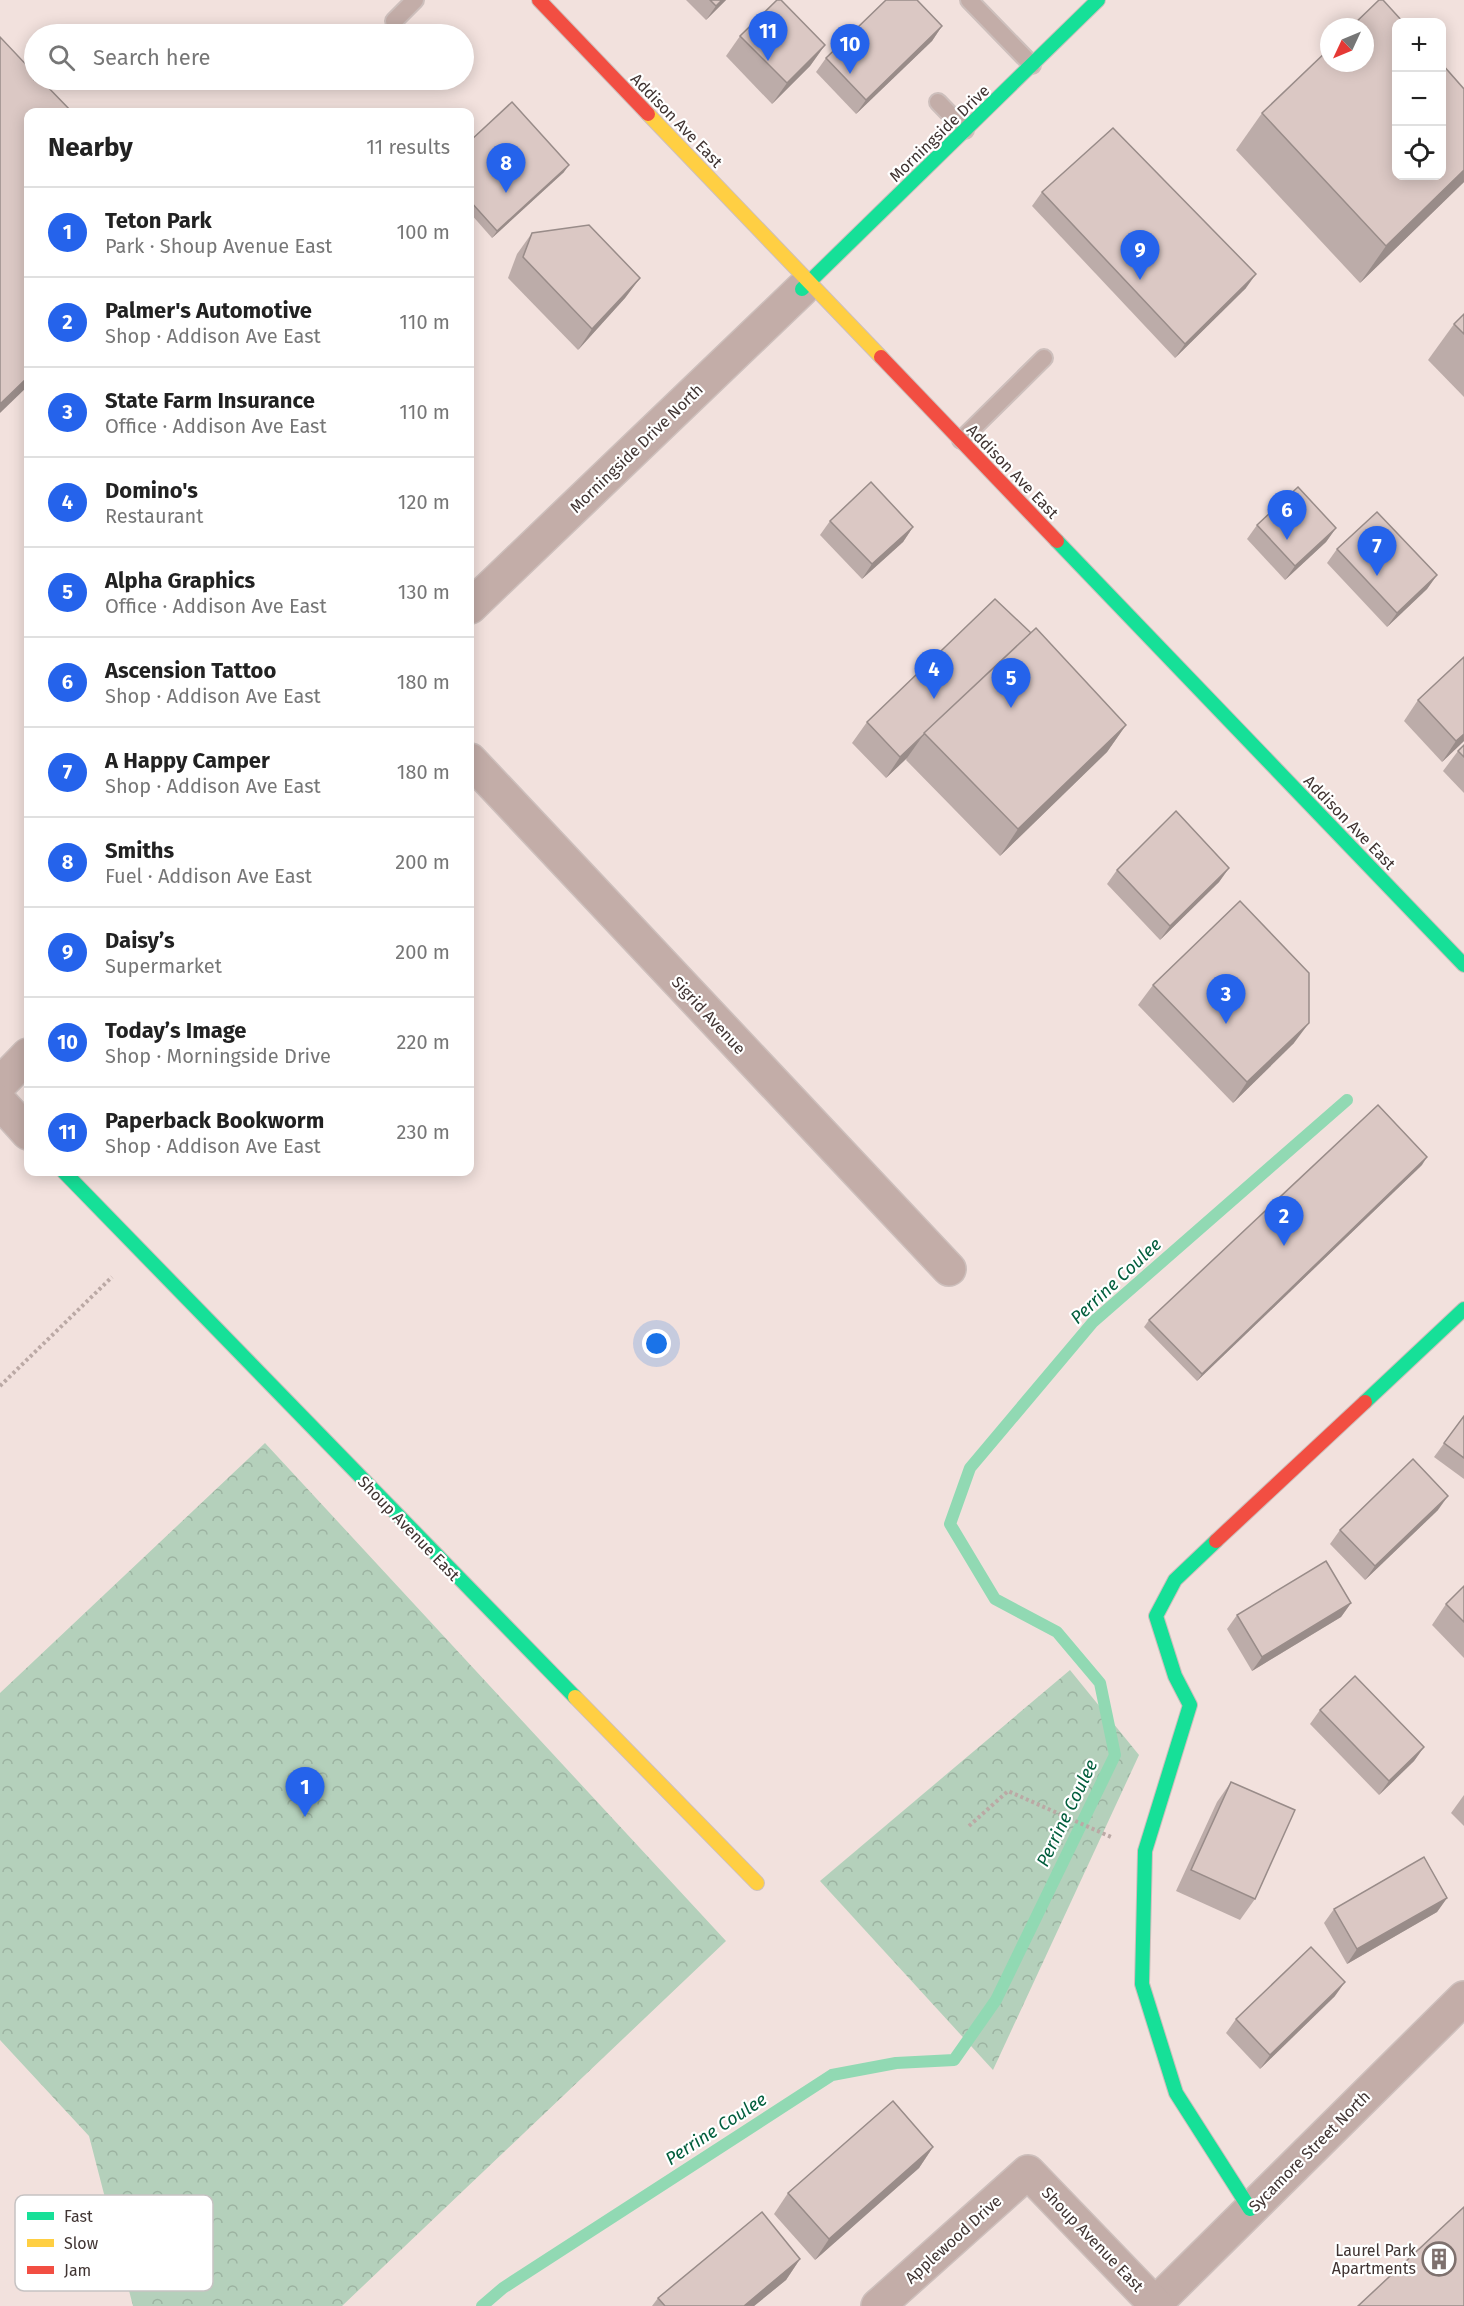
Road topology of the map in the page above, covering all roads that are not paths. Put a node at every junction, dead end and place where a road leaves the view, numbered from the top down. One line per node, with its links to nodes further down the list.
1 (415, 0): 5 (lane)
2 (539, 0): 9 (street, Addison Ave East)
3 (969, 0): 6 (lane)
4 (1098, 0): 6 (street, Morningside Drive)
5 (394, 21)
6 (1032, 65): 8 (street, Morningside Drive)
7 (938, 102): 8 (lane)
8 (965, 130): 9 (street, Morningside Drive)
9 (806, 285): 11 (street, Addison Ave East); 12 (street, Morningside Drive North)
10 (1044, 358): 11 (lane)
11 (961, 440): 14 (street, Addison Ave East)
12 (474, 603)
13 (474, 764): 20 (street, Sigrid Avenue)
14 (1464, 965)
15 (24, 1059): 16 (street)
16 (0, 1084)
17 (0, 1102): 18 (street)
18 (24, 1129)
19 (68, 1176): 22 (street, Shoup Avenue East)
20 (949, 1269)
21 (1464, 1309): 25 (street)
22 (757, 1882)
23 (1459, 2012): 25 (street, Sycamore Street North)
24 (1028, 2172): 26 (street, Shoup Avenue East); 27 (street, Applewood Drive)
25 (1250, 2209): 26 (street, Sycamore Street North)
26 (1156, 2305)
27 (878, 2306)

